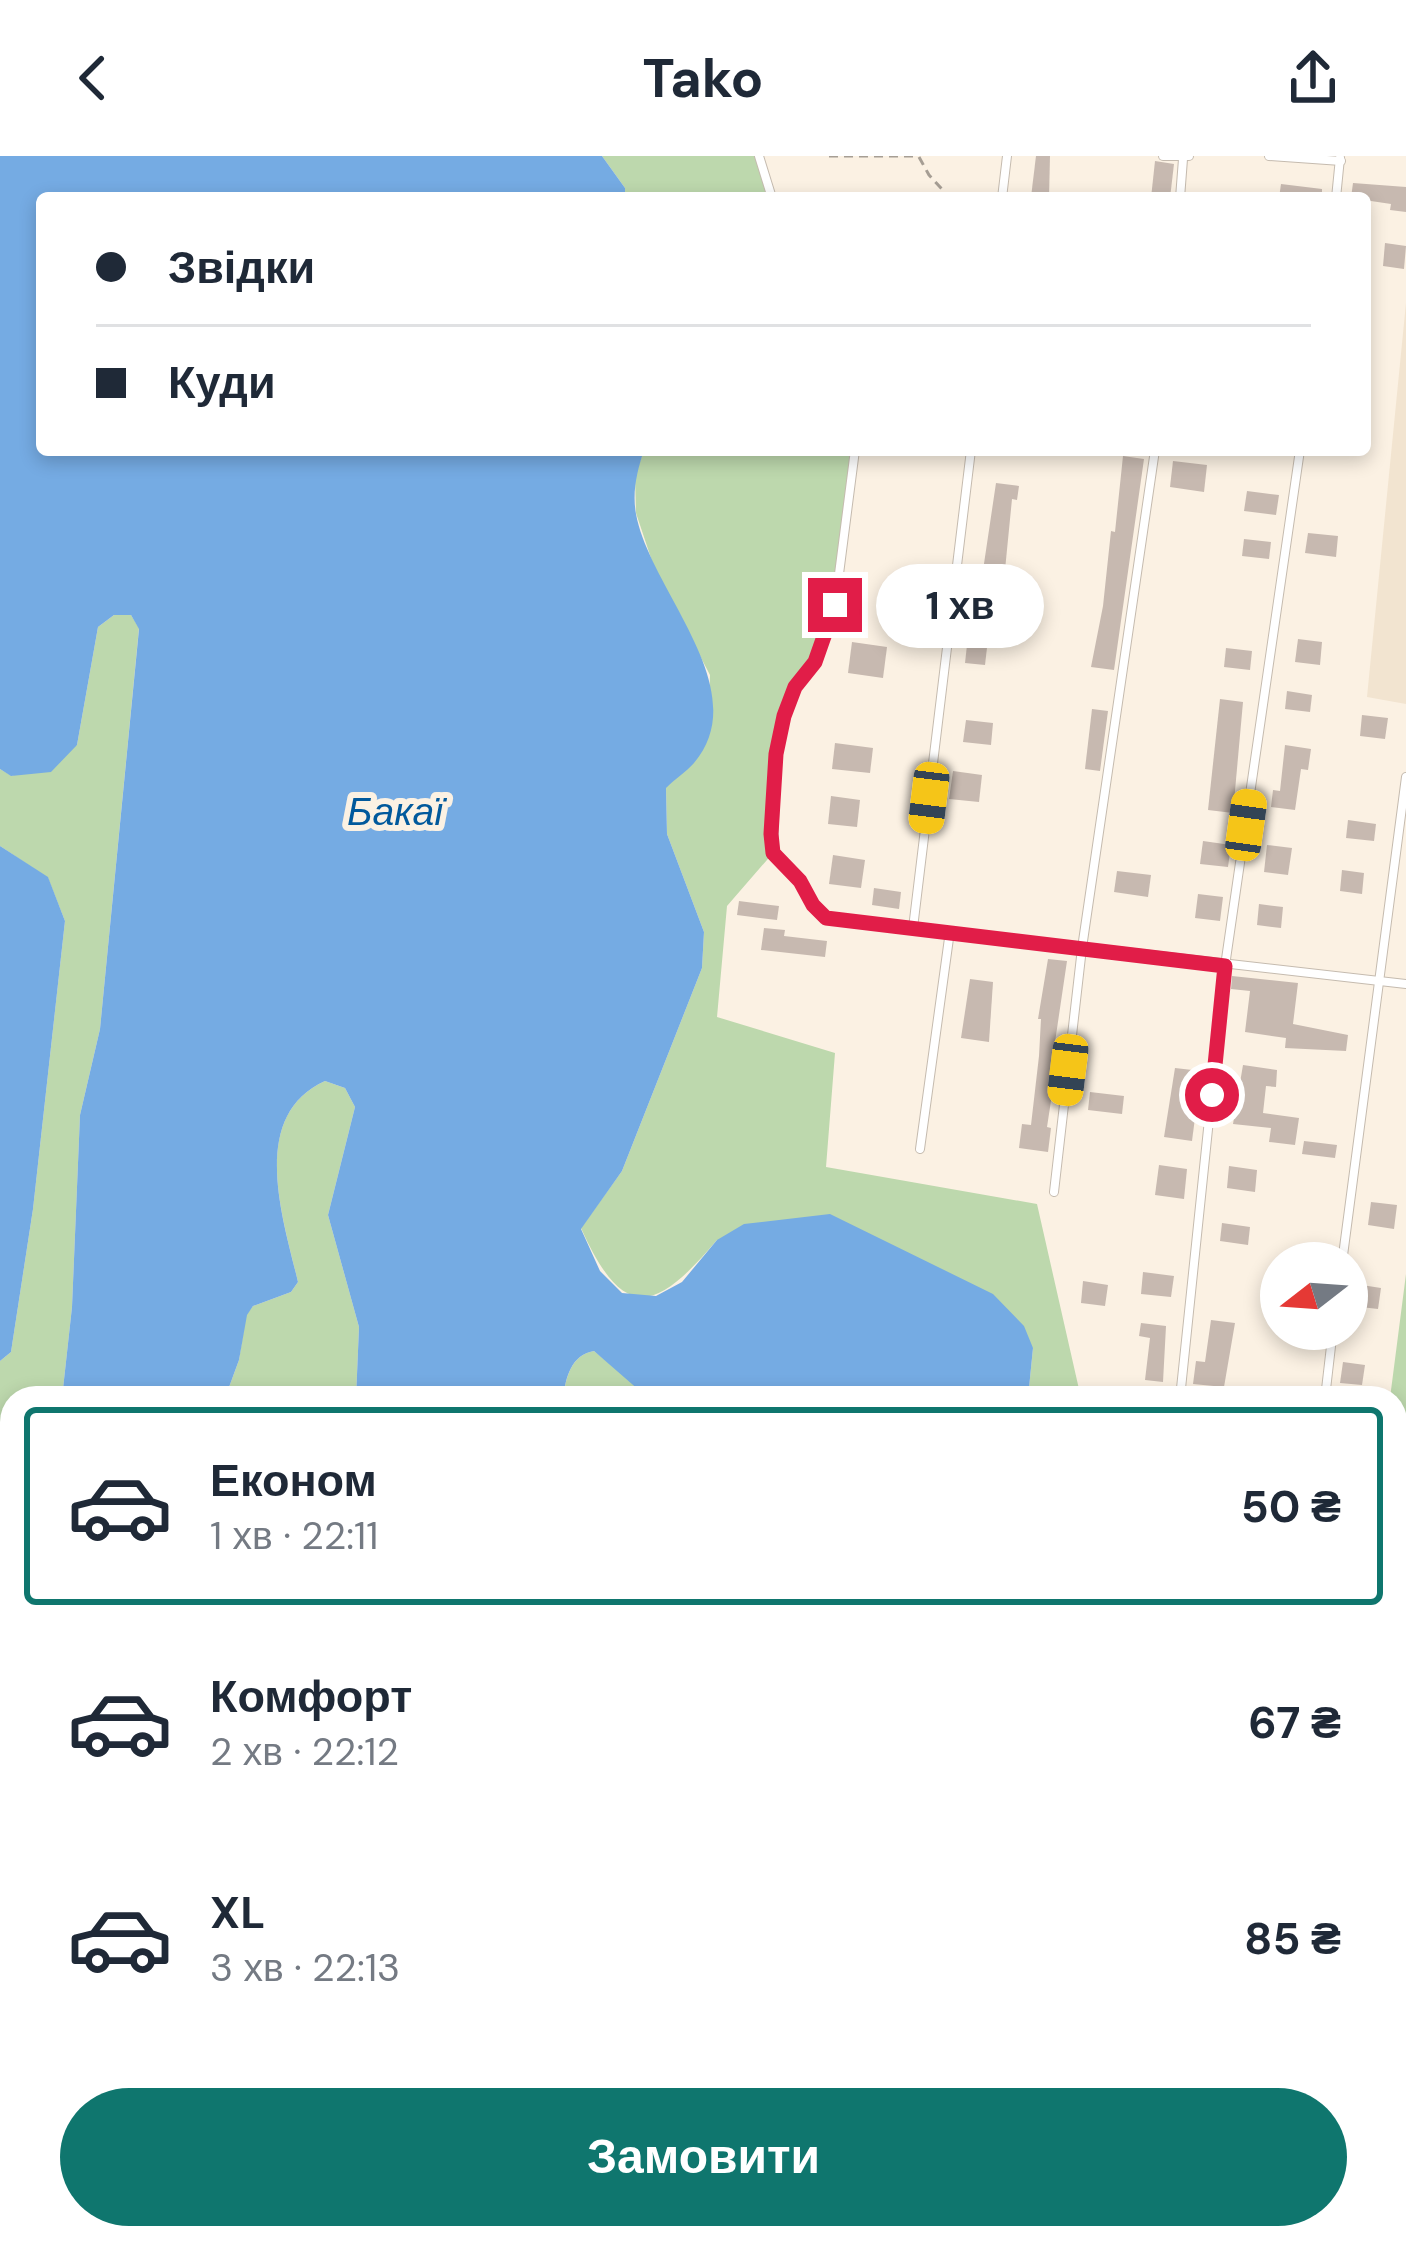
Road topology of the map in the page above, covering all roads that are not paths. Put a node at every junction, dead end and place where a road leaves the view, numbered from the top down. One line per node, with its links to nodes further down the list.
1 (759, 156): 7 (lane)
2 (1007, 156): 8 (lane)
3 (1163, 156): 5 (lane)
4 (1269, 156): 6 (lane)
5 (1186, 157): 9 (lane)
6 (1341, 159): 10 (lane)
7 (770, 192)
8 (1003, 192)
9 (1181, 192)
10 (1337, 192)
11 (854, 456): 16 (lane)
12 (970, 456): 16 (lane)
13 (1154, 456): 18 (lane)
14 (1299, 456): 19 (lane)
15 (1406, 777): 20 (lane)
16 (914, 928): 17 (lane)
17 (950, 931): 18 (lane); 22 (lane)
18 (1082, 948): 19 (lane); 23 (lane)
19 (1225, 966): 20 (lane); 26 (lane)
20 (1378, 980): 21 (lane); 24 (lane)
21 (1406, 983)
22 (920, 1149)
23 (1054, 1192)
24 (1345, 1242)
25 (1330, 1350): 27 (lane)
26 (1181, 1386)
27 (1326, 1386)

